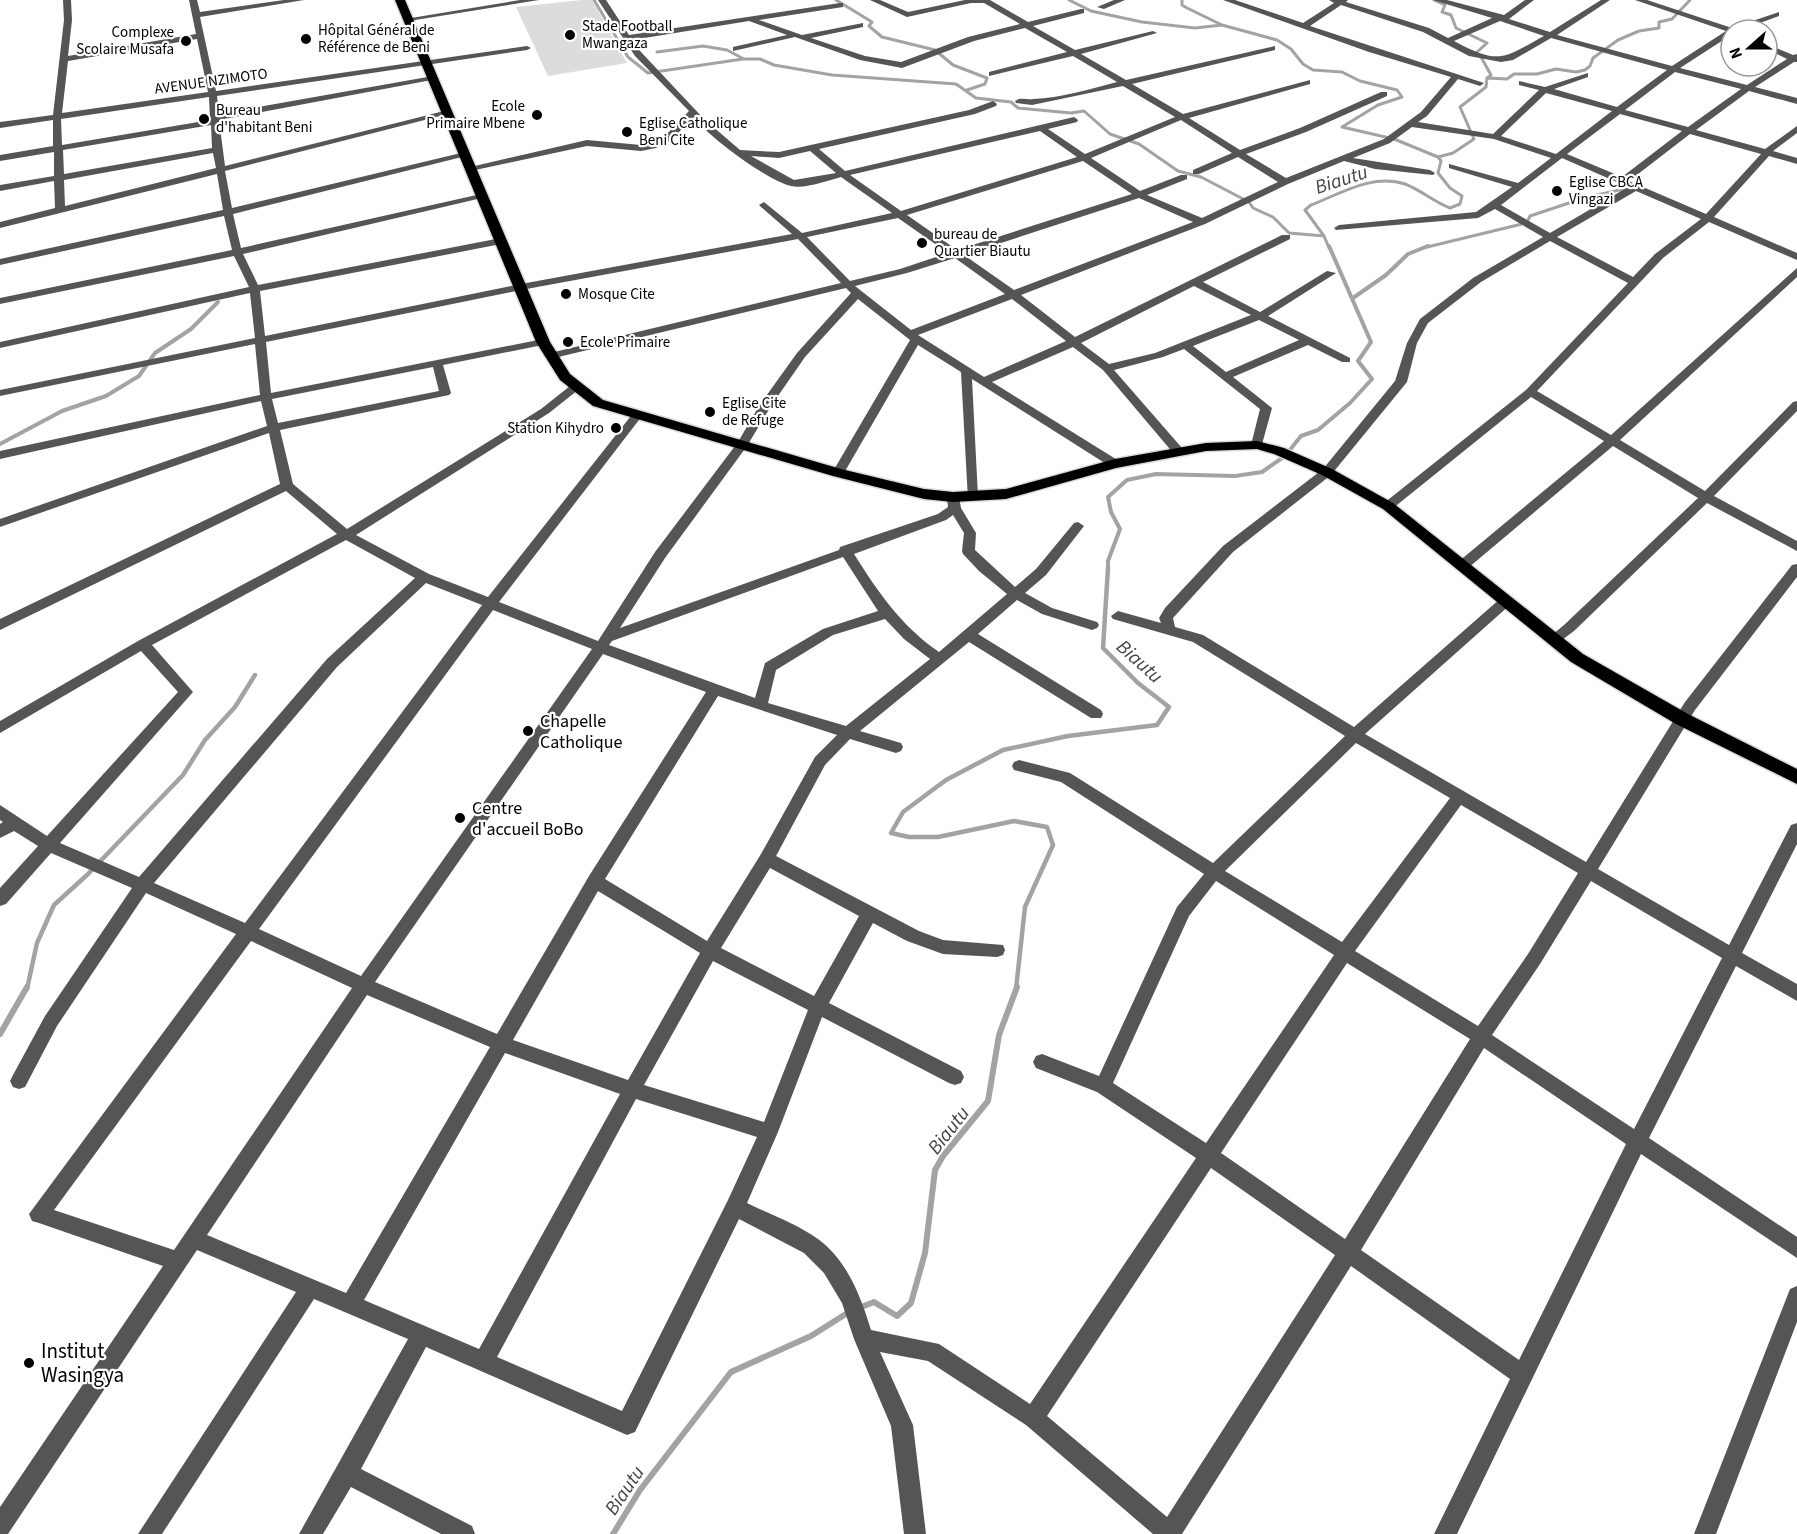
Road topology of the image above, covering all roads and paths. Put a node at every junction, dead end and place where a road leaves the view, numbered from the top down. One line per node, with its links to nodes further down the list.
1 (67, 0): 39 (street)
2 (193, 0): 17 (street)
3 (300, 0): 17 (street)
4 (400, 0): 20 (highway)
5 (534, 0): 20 (street)
6 (602, 0): 30 (street)
7 (874, 0): 22 (street)
8 (1227, 0): 24 (street)
9 (1437, 0): 18 (street)
10 (1530, 0): 18 (street)
11 (1606, 0): 27 (street)
12 (1639, 0): 25 (street)
13 (1339, 1): 24 (street); 32 (street)
14 (840, 4): 21 (street)
15 (1081, 11): 22 (street)
16 (1776, 14): 19 (street)
17 (197, 15): 28 (street)
18 (1503, 18): 27 (street); 32 (street)
19 (1766, 18)
20 (409, 19): 40 (highway)
21 (752, 20): 29 (street); 30 (street)
22 (1028, 24): 29 (street); 37 (street)
23 (860, 25): 29 (street)
24 (1304, 26): 44 (street)
25 (1719, 27)
26 (1153, 33): 37 (street)
27 (1551, 35): 32 (street); 41 (street)
28 (201, 36): 39 (street); 53 (street)
29 (798, 36): 35 (street)
30 (627, 38): 57 (street)
31 (1719, 39): 41 (street)
32 (1448, 41)
33 (527, 48): 40 (street, AVENUE NZIMOTO)
34 (1272, 48): 49 (street)
35 (736, 49)
36 (1779, 51): 38 (street)
37 (1074, 54): 42 (street); 49 (street)
38 (1796, 58): 50 (street)
39 (63, 59): 60 (street)
40 (427, 63): 45 (highway); 53 (street, AVENUE NZIMOTO)
41 (1674, 68): 50 (street); 58 (street)
42 (992, 74)
43 (1585, 75): 51 (street)
44 (1455, 77): 47 (street); 64 (street)
45 (433, 79): 59 (highway); 62 (street)
46 (1307, 82): 61 (street)
47 (1480, 83)
48 (1522, 83): 51 (street)
49 (1126, 84): 54 (street); 61 (street)
50 (1747, 87): 55 (street); 68 (street)
51 (1544, 90): 58 (street); 69 (street)
52 (1384, 94): 75 (street)
53 (213, 95): 60 (street, AVENUE NZIMOTO); 62 (street)
54 (1019, 101)
55 (1797, 101)
56 (993, 104): 70 (street)
57 (694, 111): 74 (street); 84 (street)
58 (1616, 111): 68 (street); 77 (street)
59 (448, 113): 76 (highway); 83 (street)
60 (57, 117): 65 (street, AVENUE NZIMOTO); 71 (street)
61 (1182, 117): 75 (street); 78 (street)
62 (214, 120): 71 (street); 72 (street)
63 (1074, 120): 66 (street)
64 (1412, 124): 69 (street); 80 (street)
65 (0, 125)
66 (1043, 129): 78 (street); 87 (street)
67 (1797, 129): 73 (street)
68 (1689, 130): 73 (street); 90 (street)
69 (1496, 137): 77 (street)
70 (812, 147): 74 (street); 87 (street)
71 (58, 149): 79 (street); 89 (street)
72 (217, 150): 83 (street); 89 (street)
73 (1767, 152): 81 (street); 102 (street)
74 (738, 153): 87 (street)
75 (1239, 153): 85 (street); 91 (street)
76 (465, 155): 84 (highway); 100 (street)
77 (1560, 156): 90 (street); 92 (street)
78 (1086, 157): 95 (street); 101 (street)
79 (0, 158)
80 (1346, 159): 86 (street); 91 (street)
81 (1797, 161)
82 (1452, 166): 92 (street)
83 (221, 169): 99 (street); 100 (street)
84 (469, 170): 96 (highway)
85 (1196, 172)
86 (1430, 173)
87 (844, 175): 101 (street)
88 (1184, 177): 95 (street)
89 (59, 178): 94 (street); 99 (street)
90 (1623, 181): 93 (street)
91 (1285, 182): 103 (street)
92 (1519, 186): 98 (street)
93 (1635, 187): 102 (street); 108 (street)
94 (0, 188)
95 (1139, 195): 103 (street); 111 (street)
96 (481, 197): 109 (highway); 110 (street)
97 (764, 205): 106 (street)
98 (1495, 205): 105 (street); 108 (street)
99 (60, 210): 104 (street)
100 (228, 212): 110 (street); 113 (street)
101 (901, 214): 106 (street); 111 (street)
102 (1708, 218): 112 (street); 117 (street)
103 (1202, 222): 121 (street)
104 (0, 225)
105 (1339, 228)
106 (800, 236): 118 (street); 119 (street)
107 (1286, 237): 116 (street)
108 (1551, 238): 117 (street); 151 (street)
109 (501, 241): 118 (highway); 120 (street)
110 (237, 252): 120 (street); 122 (street)
111 (958, 254): 119 (street); 121 (street)
112 (1797, 257)
113 (0, 262)
114 (1797, 271): 145 (street)
115 (1331, 273): 123 (street)
116 (1194, 282): 123 (street); 128 (street)
117 (1635, 282): 139 (street)
118 (521, 286): 125 (street); 127 (highway)
119 (853, 288): 124 (street); 131 (street); 146 (street)
120 (255, 289): 125 (street); 129 (street)
121 (1014, 295): 124 (street); 128 (street)
122 (0, 301)
123 (1262, 315): 126 (street); 130 (street)
124 (913, 337): 134 (street); 152 (street)
125 (259, 339): 140 (street); 141 (street)
126 (1309, 340): 132 (street); 136 (street)
127 (543, 342): 131 (highway); 133 (street)
128 (1074, 342): 135 (street); 137 (street)
129 (0, 345)
130 (1185, 345): 135 (street); 136 (street)
131 (550, 356): 138 (highway)
132 (1346, 360)
133 (437, 363): 141 (street); 144 (street)
134 (966, 369): 137 (street); 154 (street)
135 (1107, 369): 148 (street)
136 (1224, 377): 147 (street)
137 (985, 381): 150 (street)
138 (573, 388): 143 (highway); 160 (street)
139 (1530, 392): 145 (street); 157 (street)
140 (0, 393)
141 (266, 397): 144 (street); 149 (street)
142 (1797, 404): 155 (street)
143 (638, 414): 146 (highway); 168 (street)
144 (272, 428): 153 (street); 158 (street)
145 (1612, 440): 155 (street); 163 (street)
146 (743, 443): 152 (highway); 176 (street)
147 (1257, 446): 148 (highway); 151 (highway)
148 (1178, 452): 150 (highway)
149 (0, 455)
150 (1115, 464): 154 (highway)
151 (1327, 472): 157 (highway); 173 (street)
152 (838, 473): 156 (highway)
153 (287, 486): 160 (street); 171 (street)
154 (972, 497): 156 (highway)
155 (1706, 497): 161 (street); 175 (street)
156 (954, 503): 162 (street); 166 (street)
157 (1388, 506): 163 (highway)
158 (0, 523)
159 (1078, 526): 166 (street)
160 (345, 535): 165 (street); 177 (street)
161 (1797, 547)
162 (845, 550): 169 (street); 176 (street)
163 (1463, 566): 167 (highway)
164 (1797, 568): 182 (street)
165 (424, 577): 168 (street); 198 (street)
166 (1017, 594): 172 (street); 174 (street)
167 (1506, 601): 175 (highway); 185 (street)
168 (491, 603): 176 (street); 201 (street)
169 (885, 614): 178 (street); 180 (street)
170 (1118, 616): 173 (street)
171 (0, 625)
172 (1092, 625)
173 (1169, 629): 185 (street)
174 (969, 635): 178 (street); 181 (street)
175 (1554, 640): 182 (highway)
176 (603, 642): 179 (street); 206 (street)
177 (143, 644): 183 (street); 193 (street)
178 (940, 659): 184 (street)
179 (715, 689): 180 (street); 197 (street)
180 (760, 706): 184 (street)
181 (1096, 714)
182 (1682, 718): 188 (highway); 195 (street)
183 (0, 728)
184 (846, 734): 186 (street); 194 (street)
185 (1355, 735): 189 (street); 196 (street)
186 (896, 747)
187 (1019, 766): 196 (street)
188 (1797, 777)
189 (1460, 795): 195 (street); 204 (street)
190 (0, 811): 191 (street)
191 (7, 828): 193 (street)
192 (1797, 829): 205 (street)
193 (51, 844): 198 (street); 199 (street)
194 (767, 859): 200 (street); 203 (street)
195 (1588, 869): 205 (street); 209 (street)
196 (1214, 872): 204 (street); 214 (street)
197 (595, 881): 203 (street); 210 (street)
198 (143, 884): 201 (street); 213 (street)
199 (0, 899)
200 (870, 912): 202 (street); 208 (street)
201 (248, 932): 206 (street); 223 (street)
202 (997, 950)
203 (710, 951): 208 (street); 215 (street)
204 (1344, 953): 209 (street); 218 (street)
205 (1734, 956): 207 (street); 217 (street)
206 (363, 986): 210 (street); 220 (street)
207 (1797, 993)
208 (817, 1008): 212 (street); 216 (street)
209 (1481, 1037): 217 (street); 222 (street)
210 (502, 1045): 215 (street); 226 (street)
211 (1042, 1062): 214 (street)
212 (955, 1077)
213 (19, 1082)
214 (1103, 1086): 218 (street)
215 (632, 1089): 216 (street); 229 (street)
216 (769, 1132): 219 (street)
217 (1637, 1142): 221 (street); 230 (street)
218 (1210, 1156): 222 (street); 231 (street)
219 (735, 1207): 228 (street); 229 (street)
220 (194, 1239): 223 (street); 224 (street)
221 (1797, 1248)
222 (1347, 1254): 230 (street); 239 (street)
223 (178, 1261): 233 (street)
224 (310, 1288): 226 (street); 235 (street)
225 (1797, 1296): 234 (street)
226 (350, 1306): 227 (street)
227 (421, 1336): 229 (street); 232 (street)
228 (864, 1339): 231 (street); 238 (street)
229 (484, 1360)
230 (1524, 1376): 240 (street)
231 (1032, 1418): 239 (street)
232 (347, 1473): 236 (street); 237 (street)
233 (0, 1526)
234 (1711, 1532)
235 (150, 1534)
236 (310, 1534)
237 (464, 1534)
238 (915, 1534)
239 (1170, 1534)
240 (1445, 1534)

